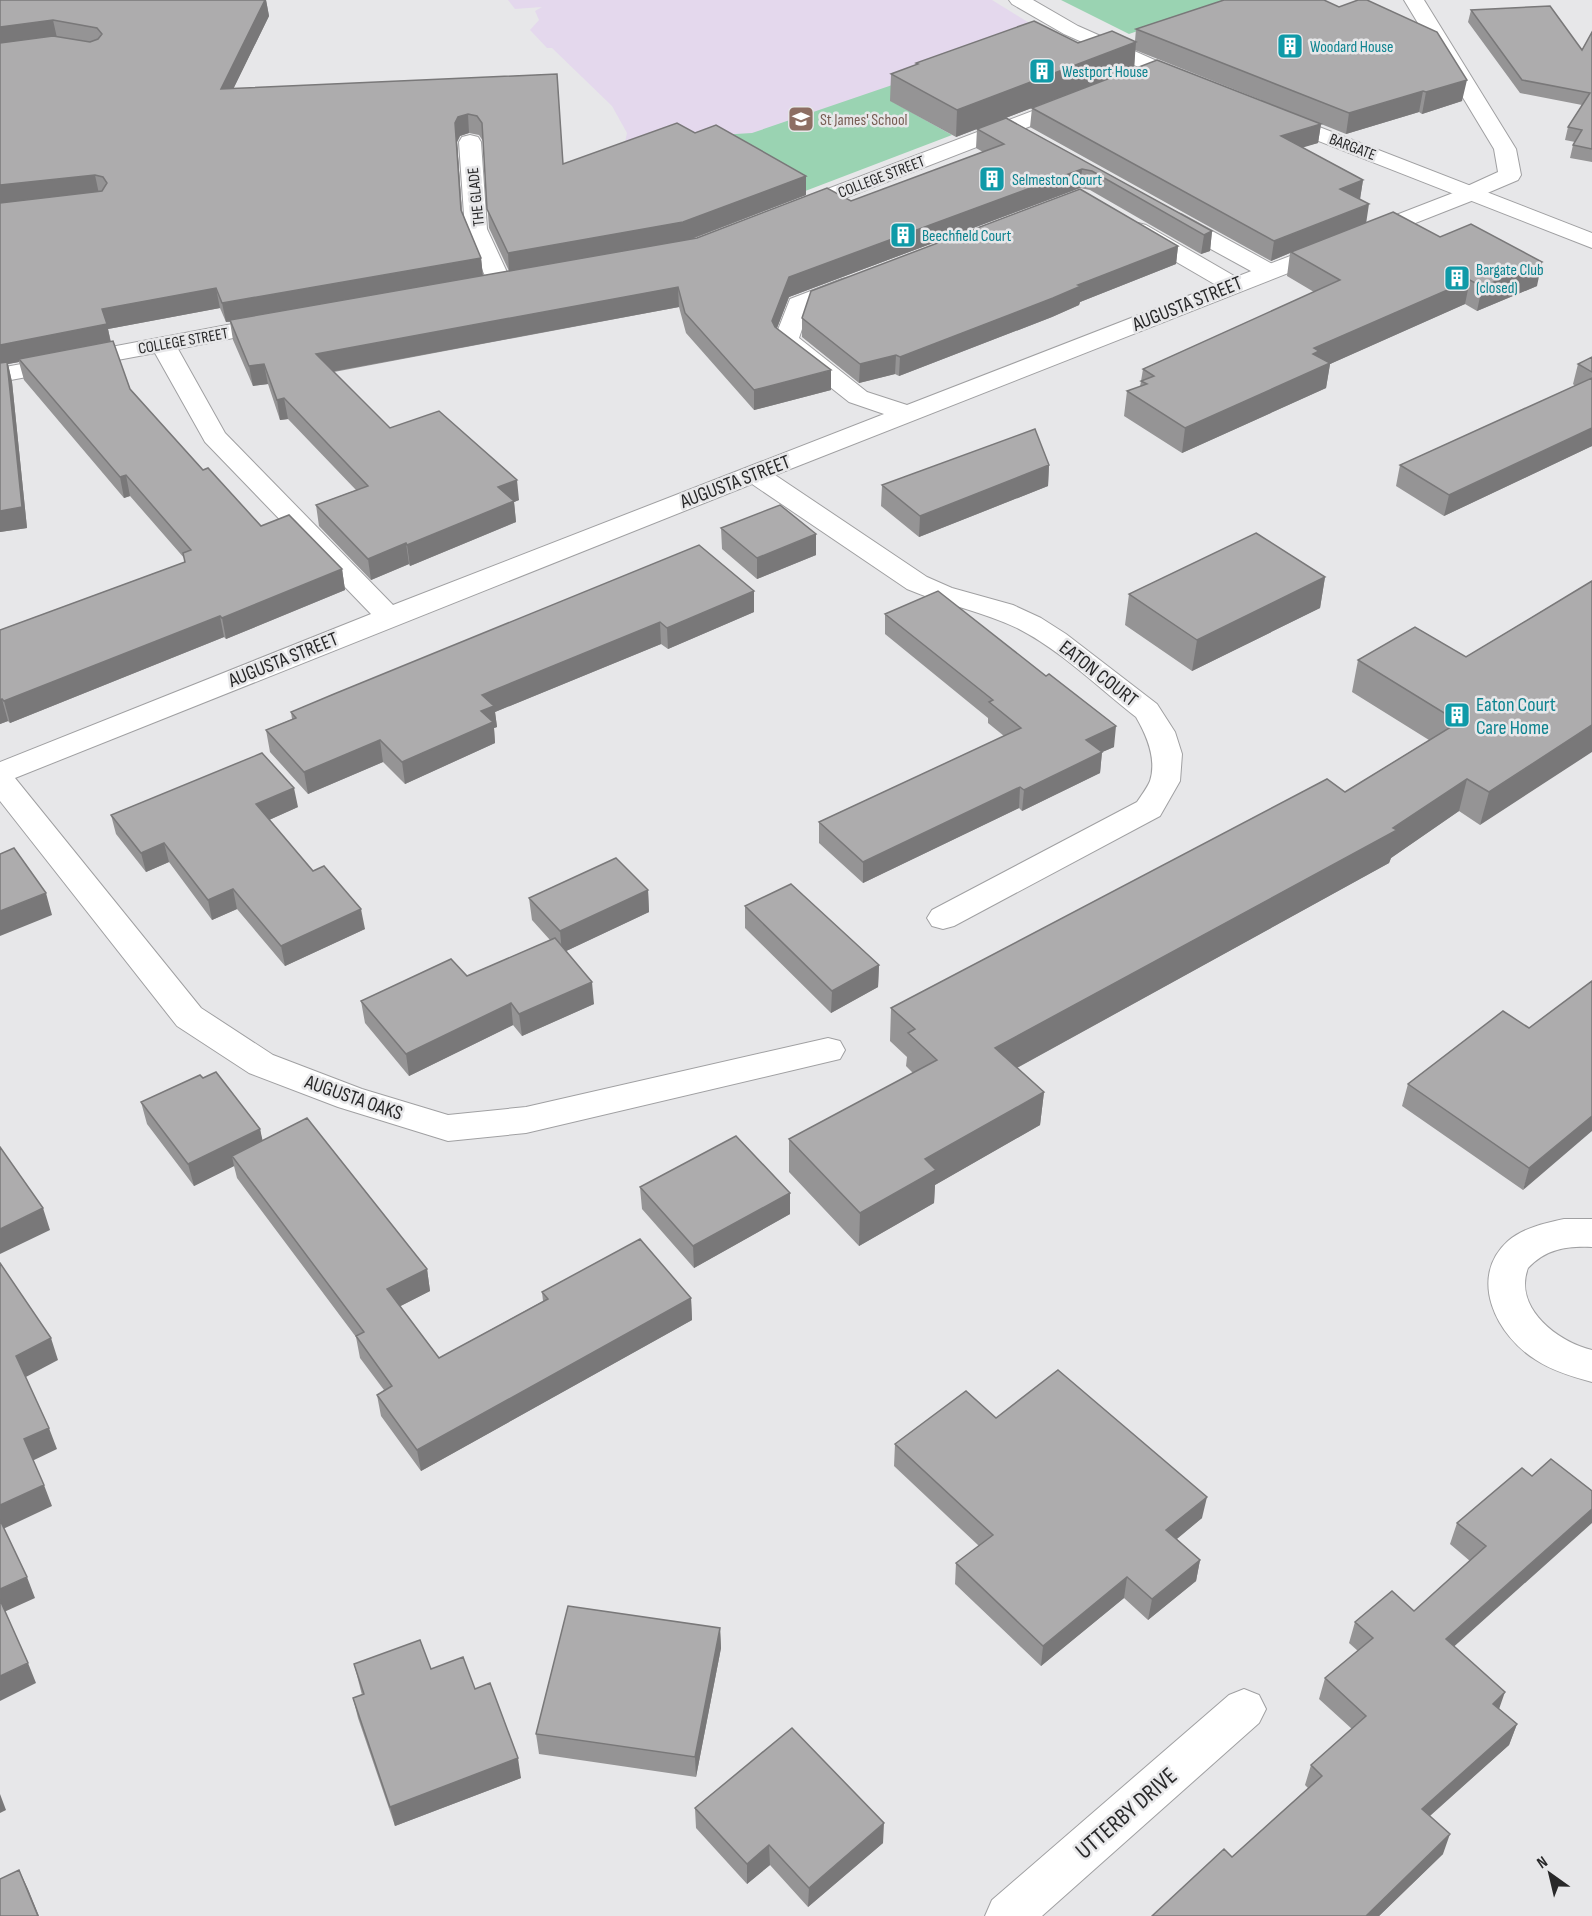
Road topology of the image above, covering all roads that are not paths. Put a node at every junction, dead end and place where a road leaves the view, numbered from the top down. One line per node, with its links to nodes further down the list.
1 (1019, 0): 3 (street)
2 (1414, 0): 11 (street, AUGUSTA STREET)
3 (1155, 69): 4 (street); 5 (street)
4 (1124, 82)
5 (1208, 90)
6 (1092, 94): 8 (street, COLLEGE STREET)
7 (1261, 111): 11 (street, BARGATE)
8 (1009, 127): 9 (street); 13 (street, COLLEGE STREET)
9 (1030, 139)
10 (470, 142): 19 (street, THE GLADE)
11 (1471, 192): 15 (street, BARGATE); 16 (street, AUGUSTA STREET)
12 (1154, 208): 16 (street)
13 (777, 216)
14 (1122, 221): 20 (street)
15 (1592, 241)
16 (1268, 271): 20 (street, AUGUSTA STREET)
17 (873, 275): 25 (street)
18 (524, 279): 19 (street)
19 (500, 283): 21 (street)
20 (1233, 285): 25 (street, AUGUSTA STREET)
21 (477, 287)
22 (302, 318): 23 (street, COLLEGE STREET)
23 (162, 343): 24 (street, COLLEGE STREET); 27 (street)
24 (0, 375)
25 (908, 414): 26 (street, AUGUSTA STREET)
26 (754, 473): 27 (street, AUGUSTA STREET); 30 (street, EATON COURT)
27 (389, 617): 28 (street, AUGUSTA STREET)
28 (0, 773)
29 (0, 780): 31 (street, AUGUSTA OAKS)
30 (943, 918)
31 (828, 1050)
32 (1592, 1233): 33 (street)
33 (1592, 1366)
34 (1244, 1709): 35 (street, UTTERBY DRIVE)
35 (1008, 1916)

